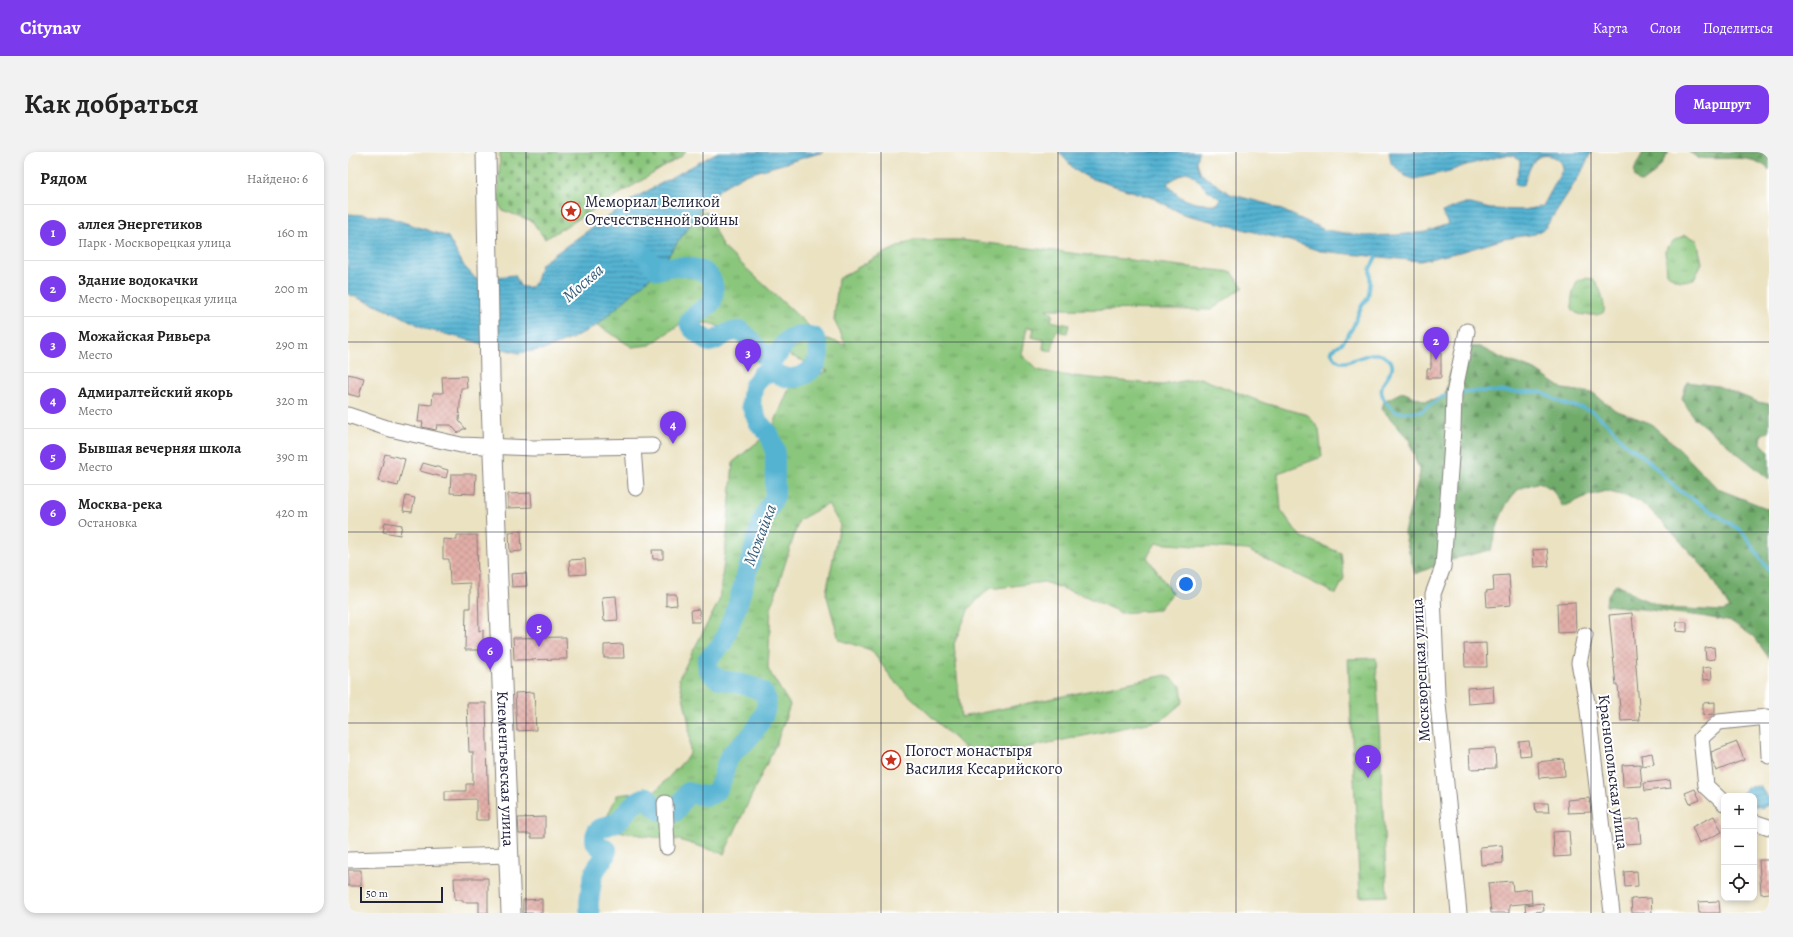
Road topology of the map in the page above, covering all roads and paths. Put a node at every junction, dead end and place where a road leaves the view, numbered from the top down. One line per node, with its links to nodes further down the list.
1 (486, 152): 4 (main road, Клементьевская улица)
2 (1467, 331): 18 (street, Москворецкая улица)
3 (348, 415): 4 (street)
4 (493, 446): 6 (street); 15 (main road, Клементьевская улица)
5 (652, 446): 6 (street)
6 (633, 447): 7 (street)
7 (636, 488)
8 (1585, 635): 19 (street, Краснопольская улица)
9 (1769, 756): 10 (street)
10 (1721, 800)
11 (665, 803): 14 (street)
12 (1757, 823): 13 (street)
13 (1769, 827)
14 (667, 847)
15 (509, 855): 16 (street); 17 (main road, Клементьевская улица)
16 (348, 860)
17 (511, 913)
18 (1459, 913)
19 (1612, 913)

